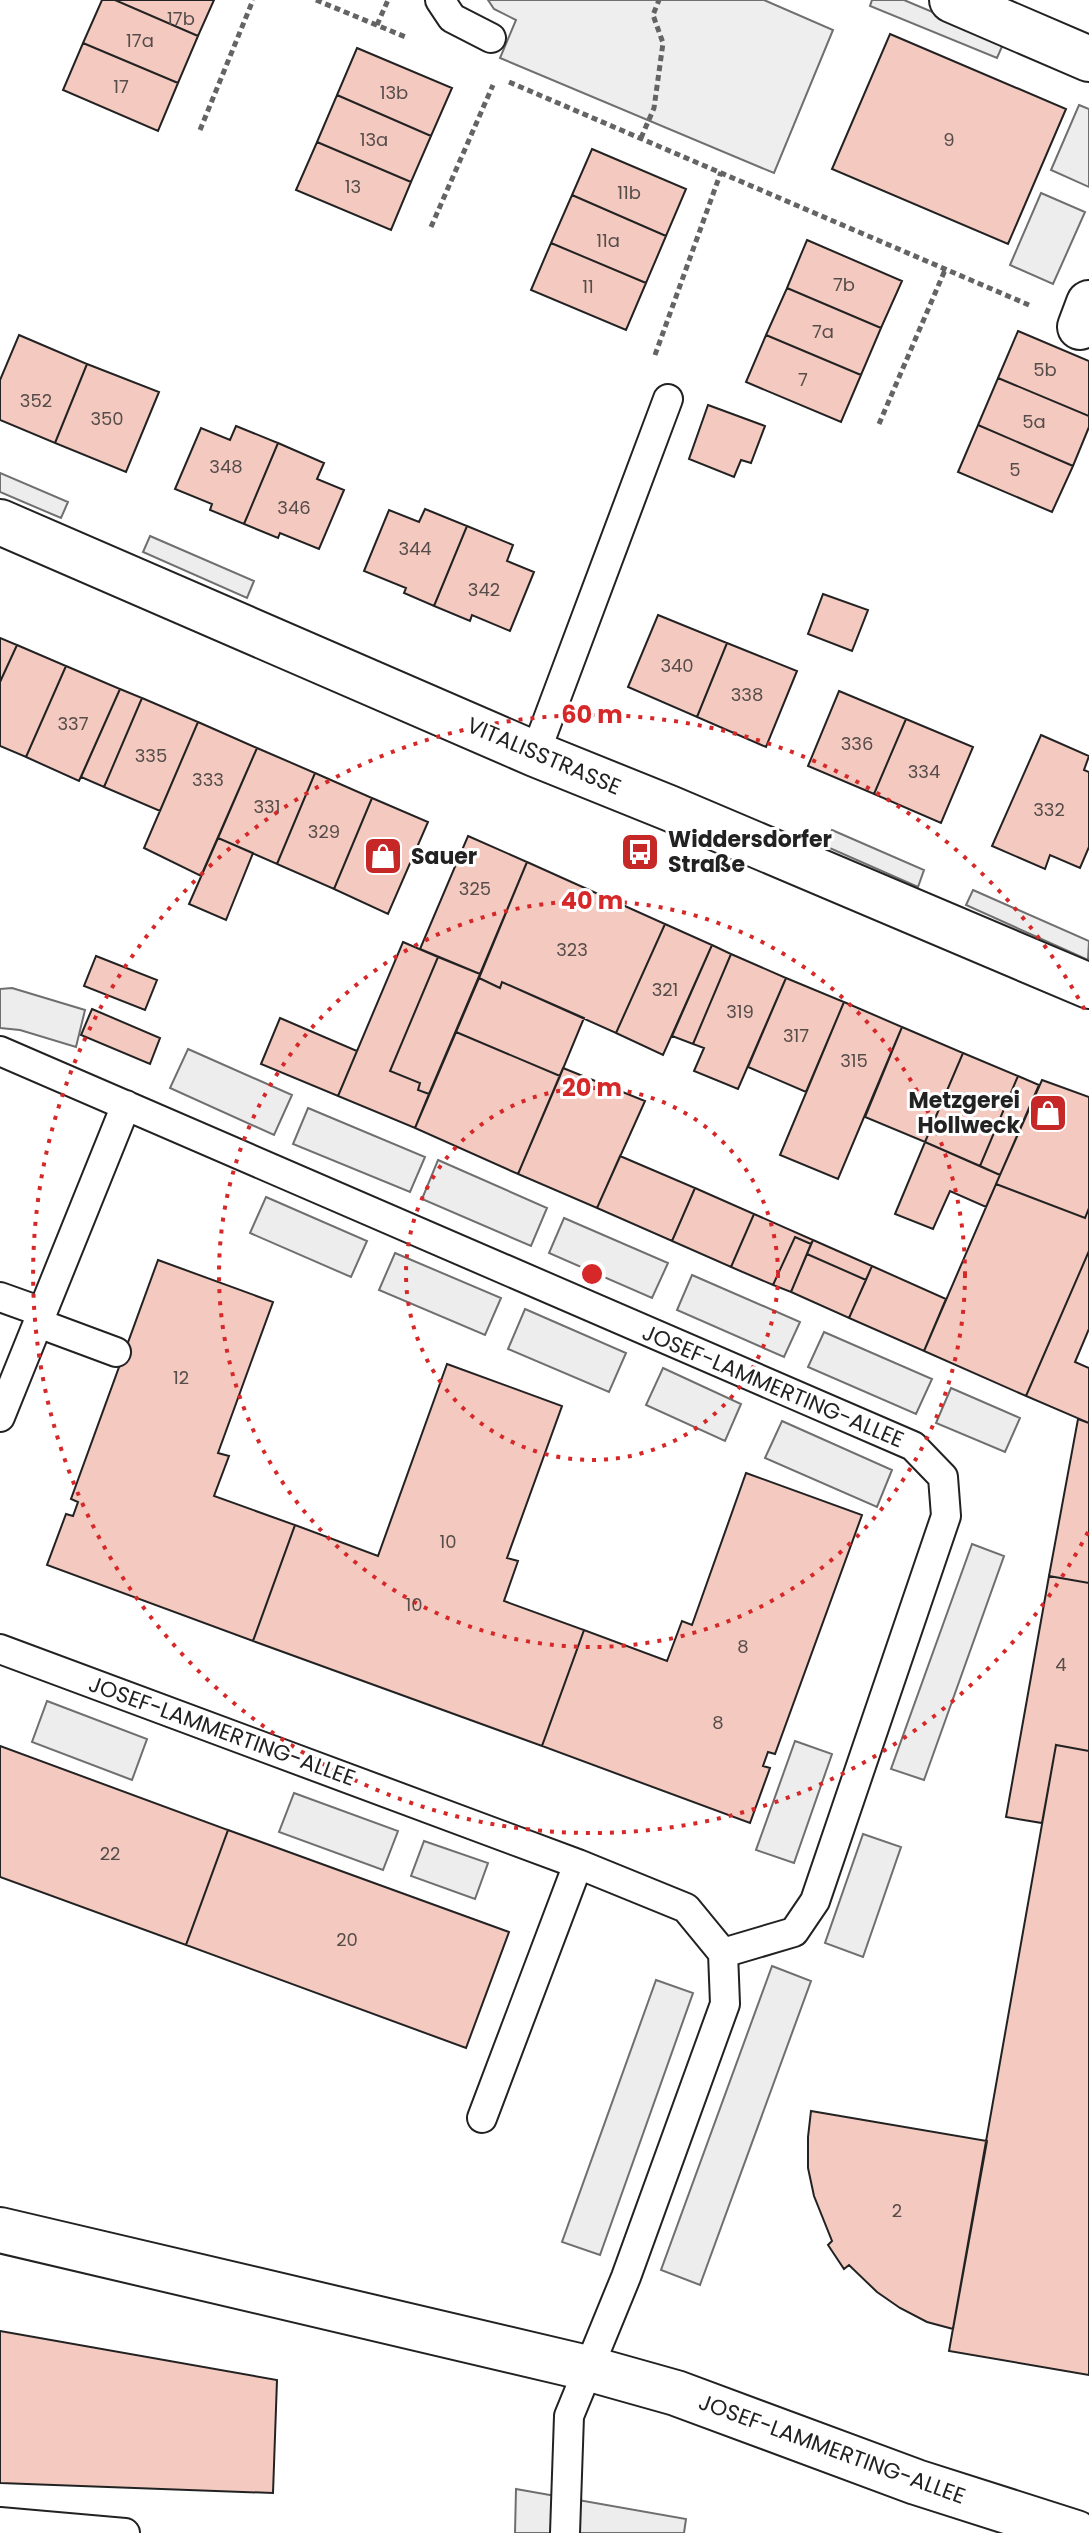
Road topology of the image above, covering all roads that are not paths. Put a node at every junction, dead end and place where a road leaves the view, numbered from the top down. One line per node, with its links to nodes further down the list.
1 (440, 0): 3 (lane)
2 (952, 0): 4 (street)
3 (491, 38)
4 (1089, 59)
5 (668, 399): 7 (lane)
6 (0, 522): 7 (street, VITALISSTRASSE)
7 (535, 754): 8 (street, VITALISSTRASSE)
8 (1089, 986)
9 (0, 1051): 10 (lane, JOSEF-LAMMERTING-ALLEE)
10 (126, 1105): 12 (lane); 17 (lane, JOSEF-LAMMERTING-ALLEE)
11 (0, 1297): 12 (lane)
12 (40, 1318): 13 (lane); 14 (lane)
13 (116, 1352)
14 (0, 1417)
15 (0, 1649): 16 (lane, JOSEF-LAMMERTING-ALLEE)
16 (578, 1864): 17 (lane, JOSEF-LAMMERTING-ALLEE); 18 (lane)
17 (723, 1953): 20 (lane)
18 (482, 2118)
19 (0, 2230): 20 (street, JOSEF-LAMMERTING-ALLEE)
20 (587, 2368): 23 (lane); 24 (street, JOSEF-LAMMERTING-ALLEE)
21 (0, 2522): 22 (lane)
22 (125, 2533)
23 (565, 2533)
24 (1076, 2533)

